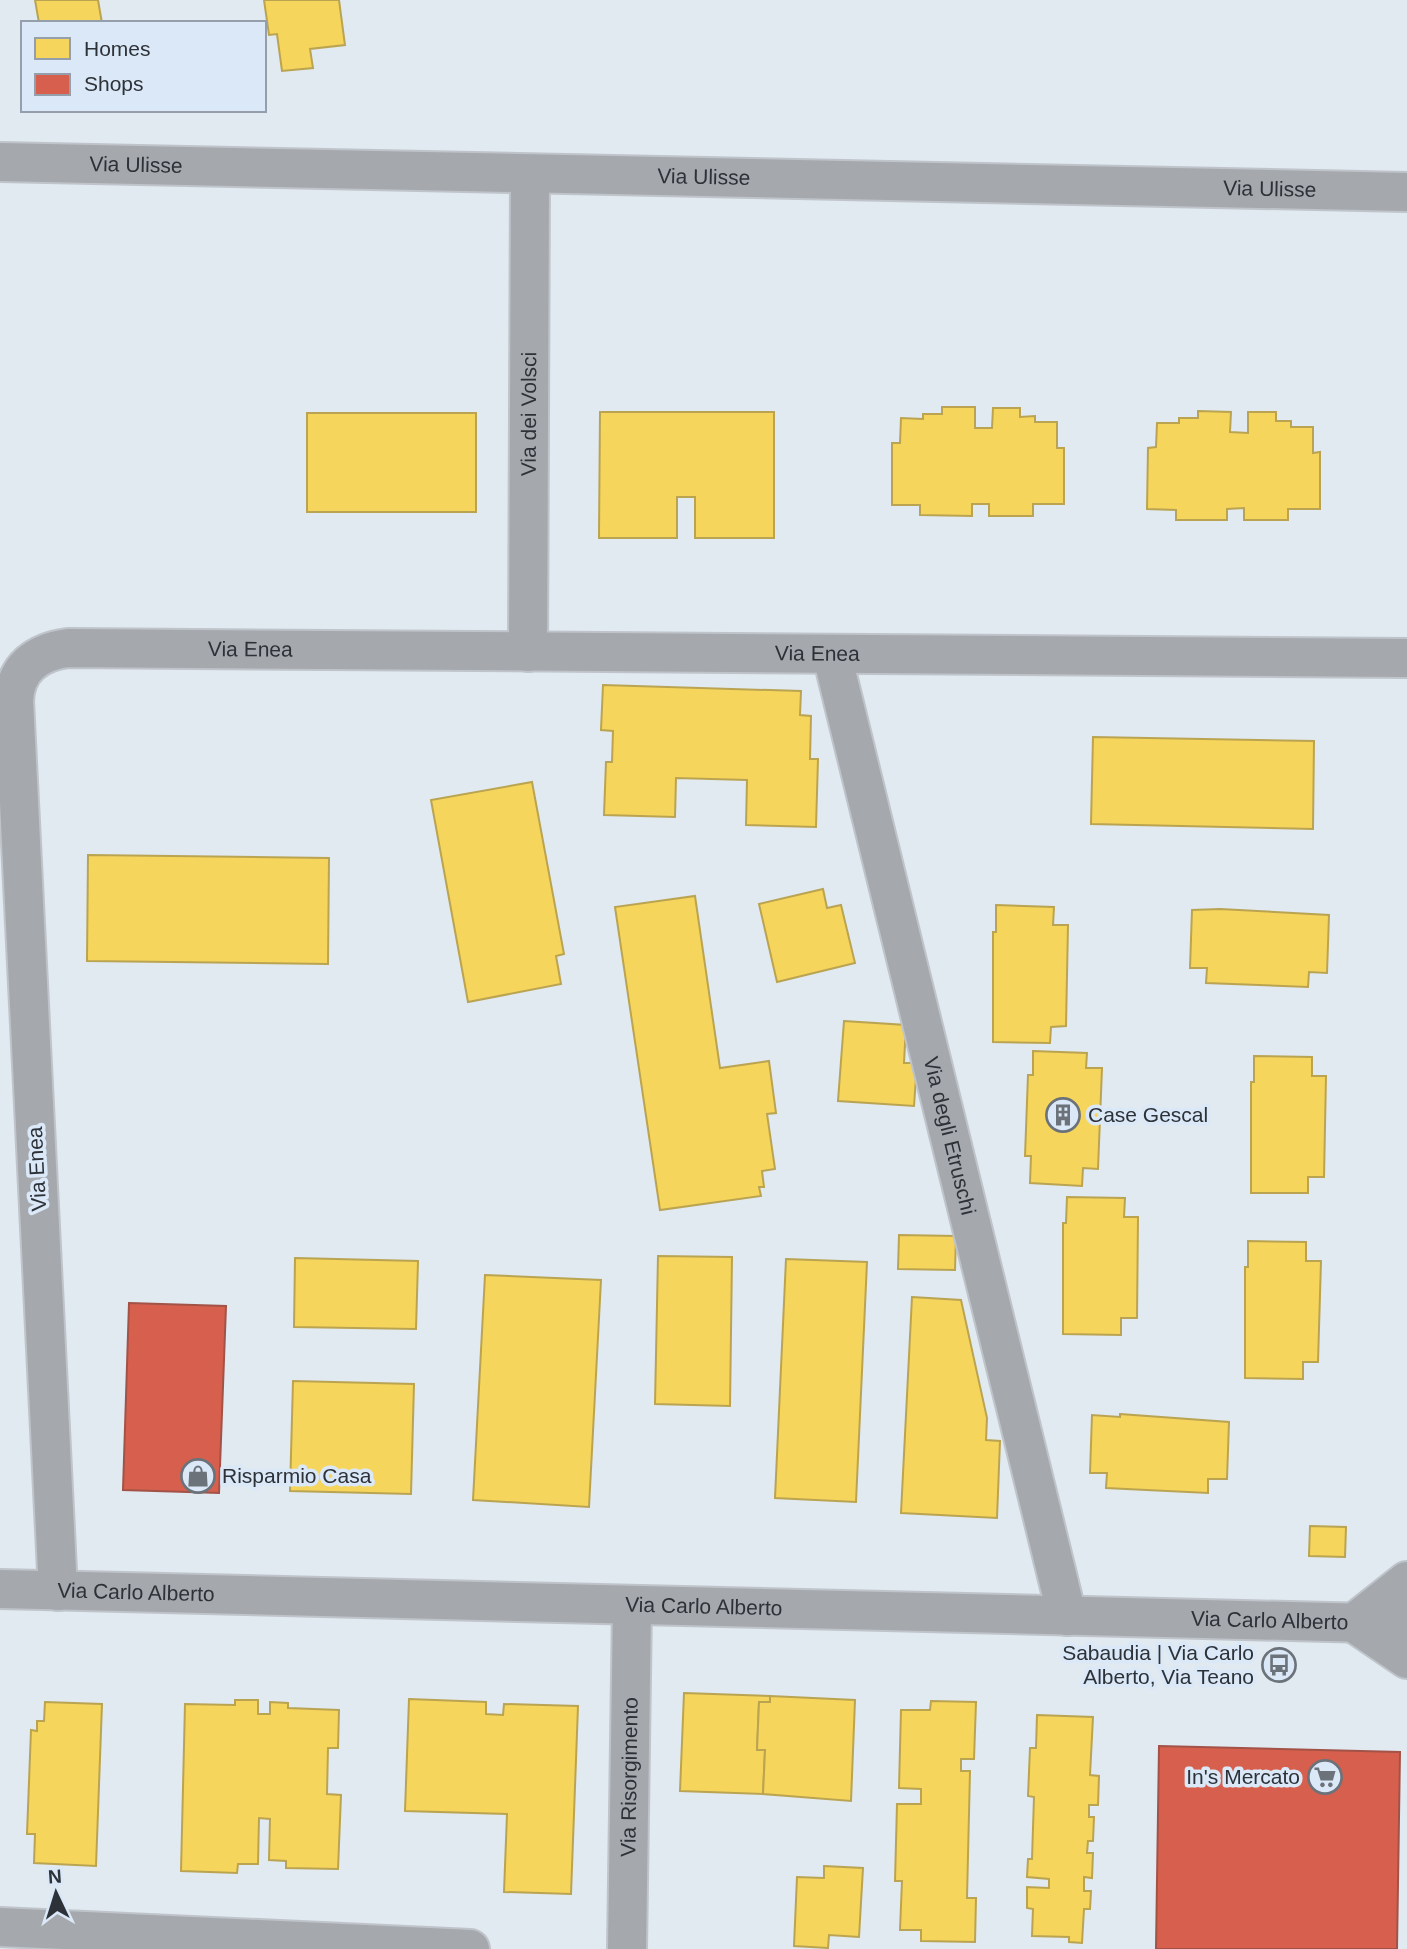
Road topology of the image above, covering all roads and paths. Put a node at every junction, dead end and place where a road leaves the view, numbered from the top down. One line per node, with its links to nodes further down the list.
1 (0, 162): 2 (street, Via Ulisse)
2 (530, 175): 3 (street, Via Ulisse); 4 (street, Via dei Volsci)
3 (1407, 192)
4 (528, 652): 5 (street, Via Enea); 7 (street, Via Enea)
5 (832, 655): 6 (street, Via Enea); 12 (street, Via degli Etruschi)
6 (1407, 658)
7 (10, 841): 10 (street, Via Enea)
8 (1407, 1581): 13 (street)
9 (0, 1589): 10 (street, Via Carlo Alberto)
10 (58, 1591): 11 (street, Via Carlo Alberto)
11 (632, 1607): 12 (street, Via Carlo Alberto); 19 (street, Via Risorgimento)
12 (1067, 1616): 13 (street, Via Carlo Alberto)
13 (1354, 1623): 14 (street, Via Carlo Alberto); 15 (street)
14 (1407, 1624)
15 (1407, 1659)
16 (0, 1927): 17 (street)
17 (55, 1938): 18 (street)
18 (470, 1949)
19 (627, 1949)

